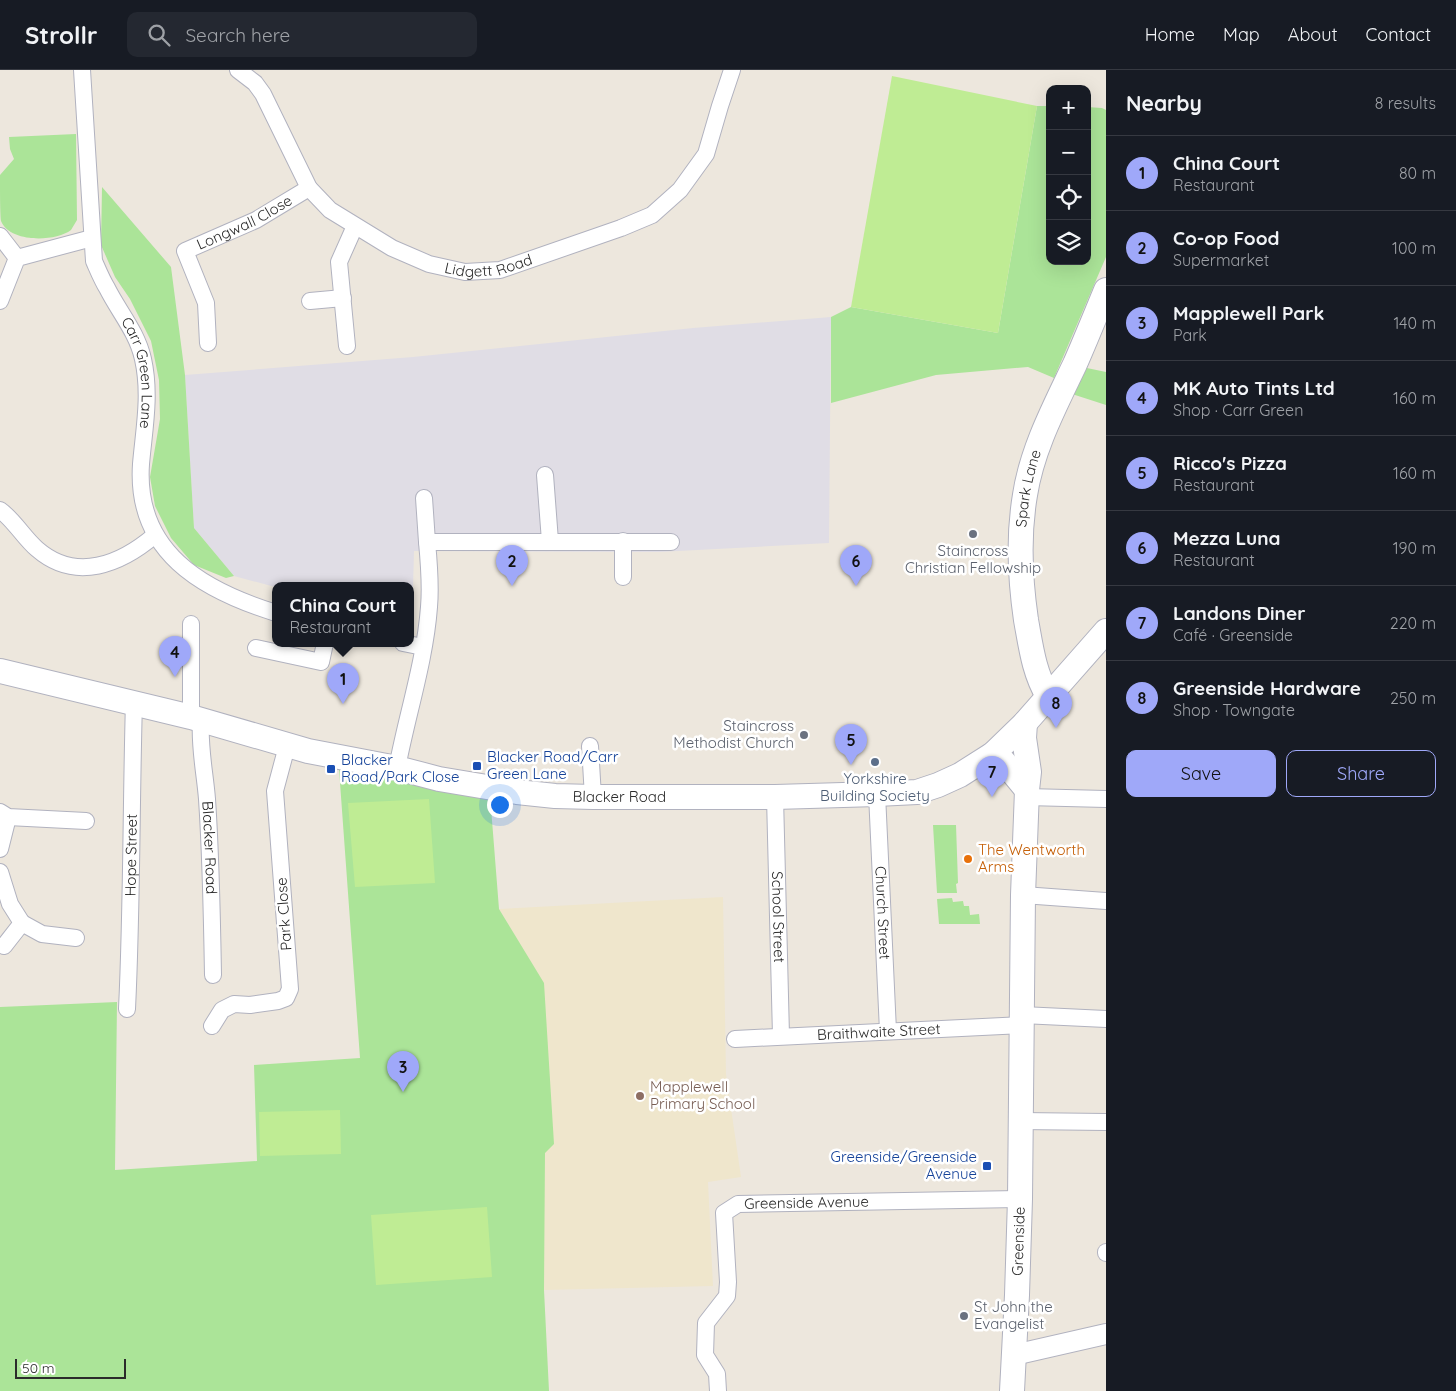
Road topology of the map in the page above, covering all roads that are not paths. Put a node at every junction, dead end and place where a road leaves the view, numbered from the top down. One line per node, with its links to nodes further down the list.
1 (82, 70): 7 (street, Carr Green Lane)
2 (238, 70): 4 (street, Lidgett Road)
3 (732, 70): 5 (street, Lidgett Road)
4 (309, 188): 5 (street, Lidgett Road); 13 (street, Longwall Close)
5 (355, 226): 10 (street)
6 (0, 236): 8 (street)
7 (92, 238): 8 (street); 18 (street, Carr Green Lane)
8 (17, 258): 11 (street)
9 (1106, 290): 32 (main road, Spark Lane)
10 (343, 298): 12 (street); 14 (street)
11 (0, 301)
12 (310, 301)
13 (208, 343)
14 (348, 346)
15 (545, 475): 19 (street)
16 (424, 498): 21 (street)
17 (0, 510): 18 (street)
18 (155, 535): 24 (street, Carr Green Lane)
19 (550, 541): 20 (street); 21 (street)
20 (623, 541): 22 (street); 23 (street)
21 (427, 542): 29 (street)
22 (670, 542)
23 (623, 577)
24 (272, 612)
25 (191, 624): 34 (street)
26 (1106, 632): 32 (main road, Blacker Road)
27 (414, 645): 29 (street)
28 (324, 647): 30 (street)
29 (423, 647): 39 (street)
30 (256, 648)
31 (0, 671): 33 (main road, Blacker Road)
32 (1048, 696): 35 (main road, Blacker Road)
33 (134, 702): 34 (main road, Blacker Road); 55 (street, Hope Street)
34 (196, 718): 36 (main road, Blacker Road); 54 (street, Blacker Road)
35 (1025, 723): 38 (main road, Blacker Road); 41 (main road, Greenside)
36 (287, 746): 39 (main road, Blacker Road); 58 (street, Park Close)
37 (590, 746): 42 (street)
38 (993, 754): 40 (main road, Blacker Road); 41 (main road)
39 (398, 768): 42 (main road, Blacker Road)
40 (877, 794): 43 (main road, Blacker Road); 59 (street, Church Street)
41 (1026, 794): 44 (street); 49 (main road, Greenside)
42 (593, 797): 43 (main road, Blacker Road)
43 (775, 797): 60 (street, School Street)
44 (1106, 799)
45 (4, 815): 46 (street); 47 (street)
46 (86, 822)
47 (0, 848)
48 (0, 872): 51 (street)
49 (1023, 895): 50 (street); 57 (main road, Greenside)
50 (1106, 901)
51 (22, 923): 52 (street); 53 (street)
52 (76, 938)
53 (4, 946)
54 (213, 975)
55 (127, 1009)
56 (1106, 1019): 57 (street)
57 (1022, 1020): 59 (street, Braithwaite Street); 62 (main road, Greenside)
58 (212, 1026)
59 (888, 1031): 60 (street, Braithwaite Street)
60 (782, 1036): 61 (street, Braithwaite Street)
61 (734, 1039)
62 (1020, 1121): 63 (street); 64 (main road, Greenside)
63 (1106, 1122)
64 (1020, 1199): 66 (main road, Greenside); 67 (street, Greenside Avenue)
65 (1106, 1334): 66 (street)
66 (1014, 1355): 68 (main road, Greenside)
67 (718, 1391)
68 (1012, 1391)

